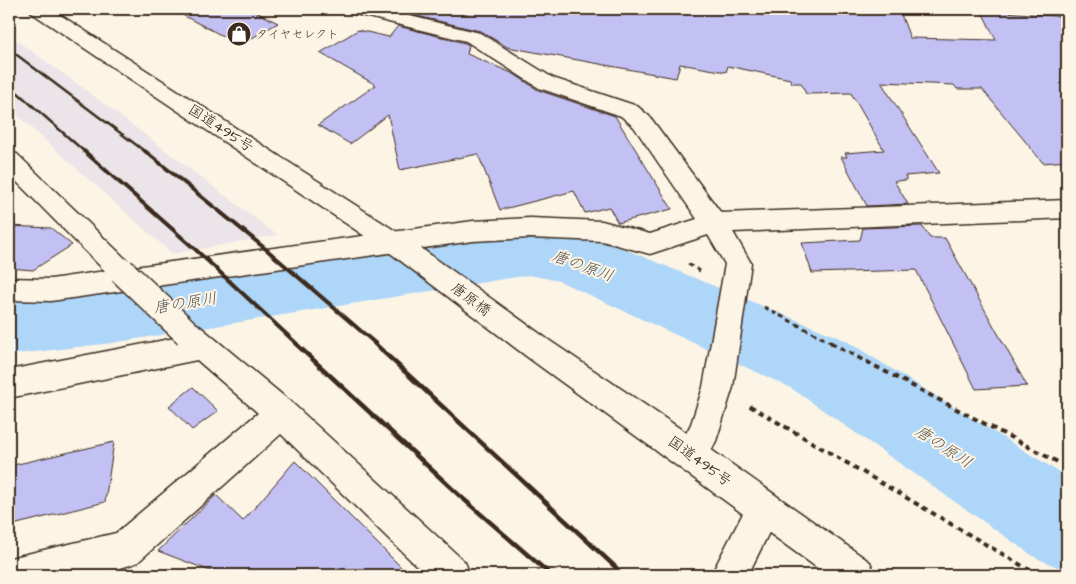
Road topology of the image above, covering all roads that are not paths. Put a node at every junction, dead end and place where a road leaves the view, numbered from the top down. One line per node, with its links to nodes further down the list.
1 (40, 9): 6 (main road, 国道495号)
2 (359, 9): 5 (main road)
3 (9, 160): 8 (main road, bridge)
4 (1067, 209): 5 (main road)
5 (714, 222): 6 (main road); 12 (main road)
6 (398, 245): 7 (main road); 9 (main road, 唐原橋)
7 (9, 289)
8 (194, 339): 10 (main road); 11 (main road)
9 (540, 350): 12 (main road, 国道495号)
10 (9, 384)
11 (281, 413): 14 (main road); 15 (main road)
12 (691, 455): 13 (main road, 国道495号)
13 (764, 508): 16 (main road); 17 (main road, 国道495号)
14 (14, 575)
15 (452, 575)
16 (729, 575)
17 (857, 575)

